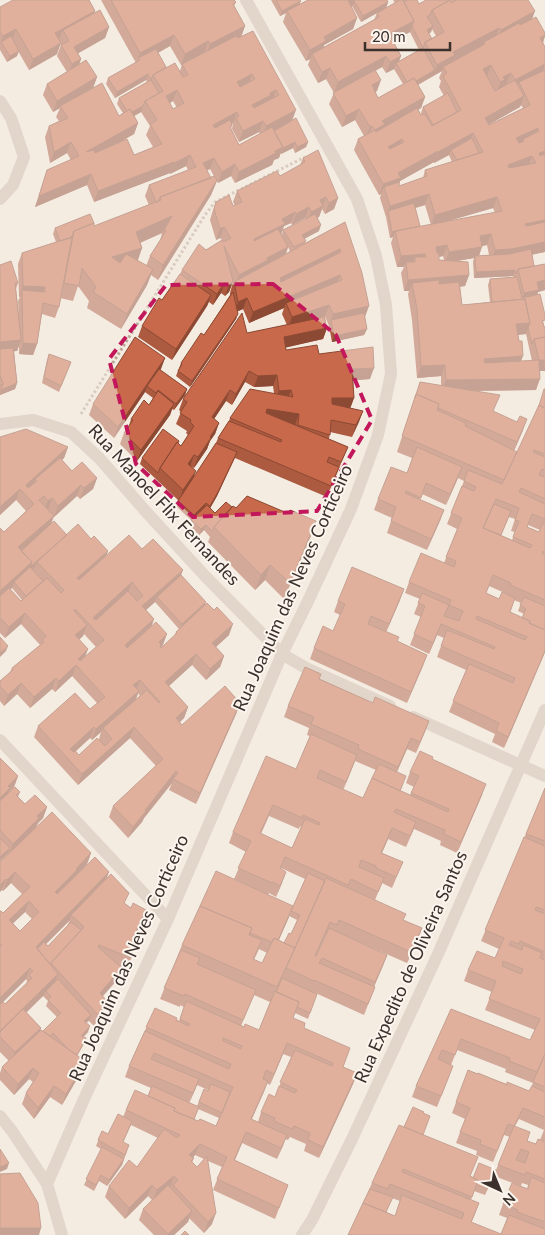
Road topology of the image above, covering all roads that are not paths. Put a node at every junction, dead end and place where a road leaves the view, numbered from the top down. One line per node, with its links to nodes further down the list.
1 (246, 0): 5 (street, Rua Joaquim das Neves Corticeiro)
2 (0, 101): 3 (street)
3 (0, 199)
4 (0, 424): 5 (street, Rua Manoel Flix Fernandes)
5 (282, 654): 8 (street, Rua Manoel Flix Fernandes); 10 (street, Rua Joaquim das Neves Corticeiro)
6 (545, 710): 8 (street, Rua Expedito de Oliveira Santos)
7 (0, 740): 10 (street)
8 (520, 764): 9 (street, Rua Manoel Flix Fernandes); 14 (street, Rua Expedito de Oliveira Santos)
9 (545, 776)
10 (168, 919): 12 (street, Rua Joaquim das Neves Corticeiro)
11 (0, 1116): 12 (street)
12 (47, 1184): 13 (street)
13 (62, 1235)
14 (302, 1235)

